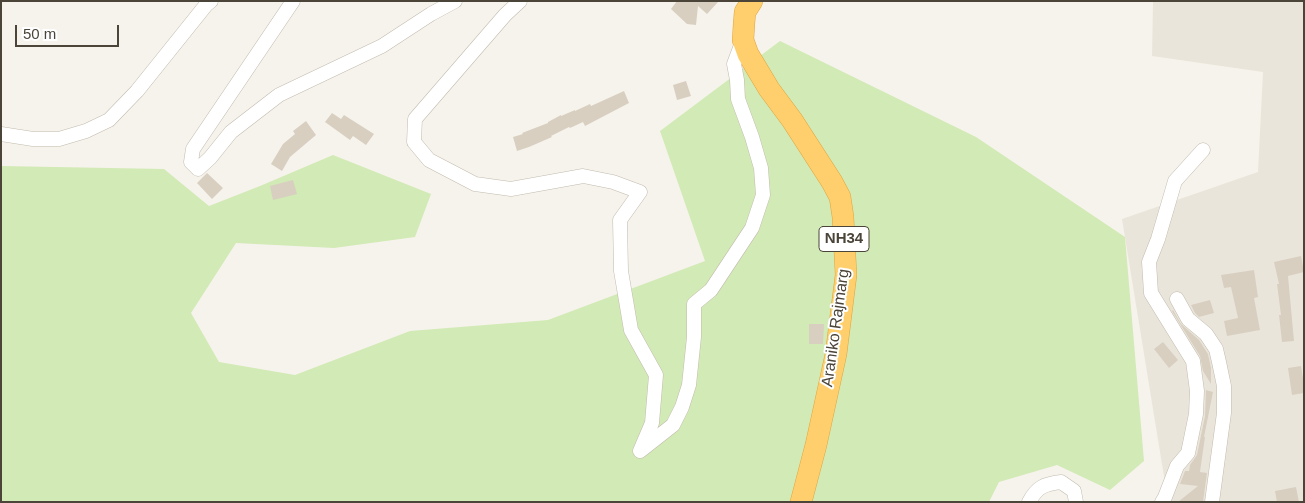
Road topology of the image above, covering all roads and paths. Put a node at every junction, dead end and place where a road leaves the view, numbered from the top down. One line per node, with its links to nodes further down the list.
1 (211, 1): 7 (street)
2 (294, 1): 3 (street)
3 (454, 1)
4 (520, 1): 6 (street)
5 (752, 1): 6 (highway)
6 (743, 40): 10 (highway, Araniko Rajmarg / NH34)
7 (1, 134)
8 (1203, 150): 13 (street)
9 (1177, 299): 14 (street)
10 (801, 502)
11 (1029, 502): 12 (street)
12 (1076, 502)
13 (1162, 502)
14 (1212, 502)

